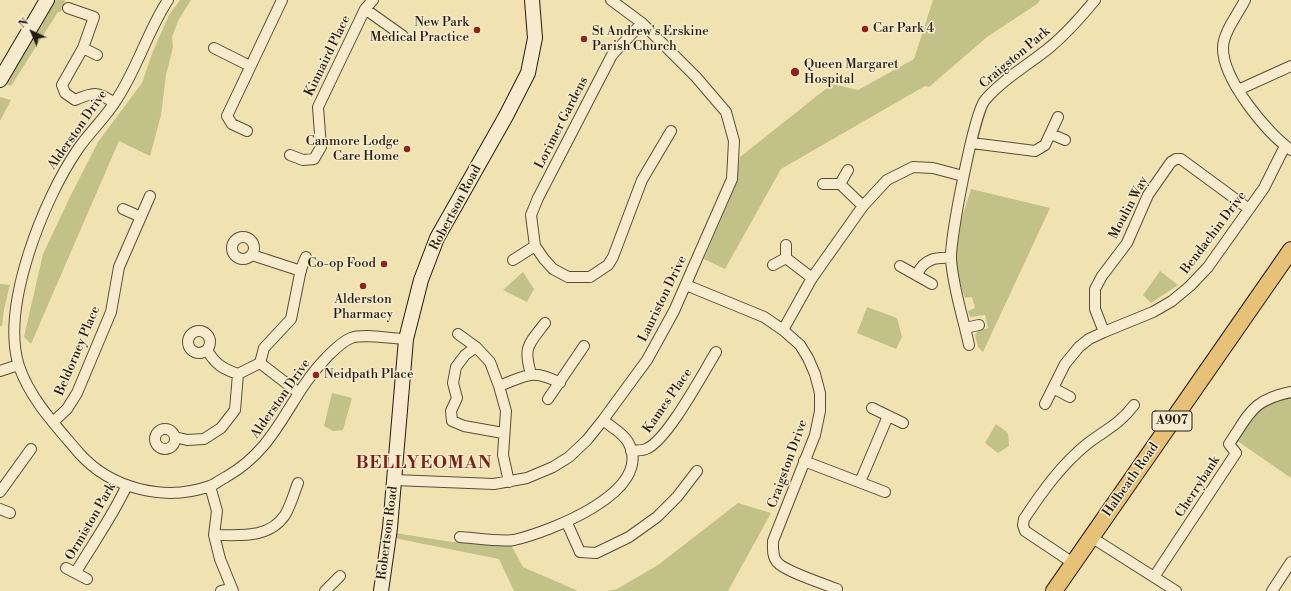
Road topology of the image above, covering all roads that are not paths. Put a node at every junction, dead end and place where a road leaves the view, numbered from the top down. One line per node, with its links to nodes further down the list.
1 (47, 0): 18 (street)
2 (168, 0): 20 (street, Alderston Drive)
3 (282, 0): 16 (street)
4 (373, 0): 10 (street, Kinnaird Place)
5 (532, 0): 59 (street, Robertson Road)
6 (611, 0): 11 (street, Lauriston Drive)
7 (1095, 0): 26 (street, Craigston Park)
8 (1245, 0): 19 (street)
9 (68, 8): 13 (street)
10 (365, 9): 12 (street, Kinnaird Place); 28 (street, Kinnaird Place)
11 (642, 23): 39 (street, Lorimer Gardens); 52 (street, Lauriston Drive)
12 (403, 36)
13 (83, 48): 15 (street); 20 (street)
14 (214, 48): 16 (street)
15 (97, 55)
16 (250, 66): 22 (street)
17 (1291, 66): 19 (street)
18 (0, 80)
19 (1238, 90): 27 (street)
20 (114, 103): 66 (street, Alderston Drive)
21 (1058, 117): 24 (street)
22 (247, 131)
23 (671, 131): 39 (street, Lorimer Gardens)
24 (1050, 134): 25 (street); 26 (street)
25 (1065, 140)
26 (972, 143): 30 (street, Craigston Park)
27 (1288, 148): 36 (street, Bendachin Drive)
28 (290, 155)
29 (848, 170): 32 (street)
30 (963, 176): 34 (street); 44 (street, Craigston Park)
31 (823, 184): 32 (street)
32 (840, 184): 34 (street)
33 (150, 196): 37 (street, Beldorney Place)
34 (863, 206): 50 (street)
35 (123, 209): 37 (street)
36 (1249, 209): 57 (street, Bendachin Drive); 57 (street, Moulin Way)
37 (141, 217): 82 (street, Beldorney Place)
38 (786, 245): 43 (street)
39 (535, 246): 45 (street)
40 (1291, 250): 103 (main road, Halbeath Road / A907)
41 (252, 255): 48 (street)
42 (306, 257): 48 (street)
43 (786, 258): 46 (street); 50 (street)
44 (951, 258): 49 (street); 55 (street, Craigston Park)
45 (512, 260)
46 (773, 265)
47 (900, 266): 49 (street)
48 (301, 271): 65 (street)
49 (917, 275): 51 (street)
50 (812, 278): 56 (street)
51 (932, 284)
52 (686, 285): 56 (street, Craigston Drive); 81 (street, Lauriston Drive)
53 (544, 323): 69 (street)
54 (978, 325): 55 (street)
55 (965, 328): 60 (street, Craigston Park)
56 (783, 330): 88 (street, Craigston Drive)
57 (1104, 332): 72 (street, Bendachin Drive)
58 (458, 334): 62 (street)
59 (406, 339): 74 (street, Alderston Drive); 90 (street, Robertson Road)
60 (969, 345)
61 (584, 346): 70 (street)
62 (476, 347): 71 (street); 84 (street)
63 (207, 350): 68 (street)
64 (716, 352): 87 (street, Kames Place)
65 (260, 363): 68 (street); 74 (street)
66 (18, 365): 67 (street); 82 (street, Alderston Drive)
67 (0, 371)
68 (238, 374): 85 (street)
69 (532, 374): 70 (street); 71 (street)
70 (560, 383): 76 (street)
71 (499, 386): 84 (street)
72 (1053, 388): 75 (street); 77 (street, Bendachin Drive)
73 (1291, 392): 109 (street, Cherrybank)
74 (299, 393): 95 (street, Alderston Drive)
75 (1070, 397)
76 (548, 399)
77 (1045, 404)
78 (1134, 405): 105 (street)
79 (872, 408): 80 (street)
80 (888, 416): 83 (street); 92 (street)
81 (603, 420): 87 (street); 91 (street, Lauriston Drive)
82 (53, 422): 94 (street, Alderston Drive)
83 (903, 423)
84 (503, 433): 91 (street)
85 (175, 437)
86 (31, 449): 96 (street)
87 (631, 451): 100 (street)
88 (804, 461): 92 (street); 111 (street, Craigston Drive)
89 (697, 472): 100 (street)
90 (394, 480): 91 (street, Lauriston Drive); 116 (street, Robertson Road)
91 (509, 482)
92 (860, 482): 97 (street)
93 (298, 483): 101 (street)
94 (128, 485): 95 (street, Alderston Drive); 107 (street, Ormiston Park)
95 (210, 486): 101 (street)
96 (0, 492)
97 (885, 492)
98 (0, 509): 99 (street)
99 (10, 513)
100 (567, 523): 102 (street)
101 (214, 535): 112 (street)
102 (460, 537)
103 (1091, 537): 105 (main road, Halbeath Road / A907); 109 (street)
104 (1291, 562): 118 (street)
105 (1073, 563): 117 (main road, Halbeath Road / A907)
106 (66, 568): 107 (street, Ormiston Park)
107 (76, 572): 110 (street, Ormiston Park)
108 (340, 576): 115 (street)
109 (1154, 577): 113 (street)
110 (87, 580)
111 (836, 589)
112 (233, 590): 114 (street)
113 (1172, 590)
114 (221, 591)
115 (325, 591)
116 (380, 591)
117 (1054, 591)
118 (1272, 591)

